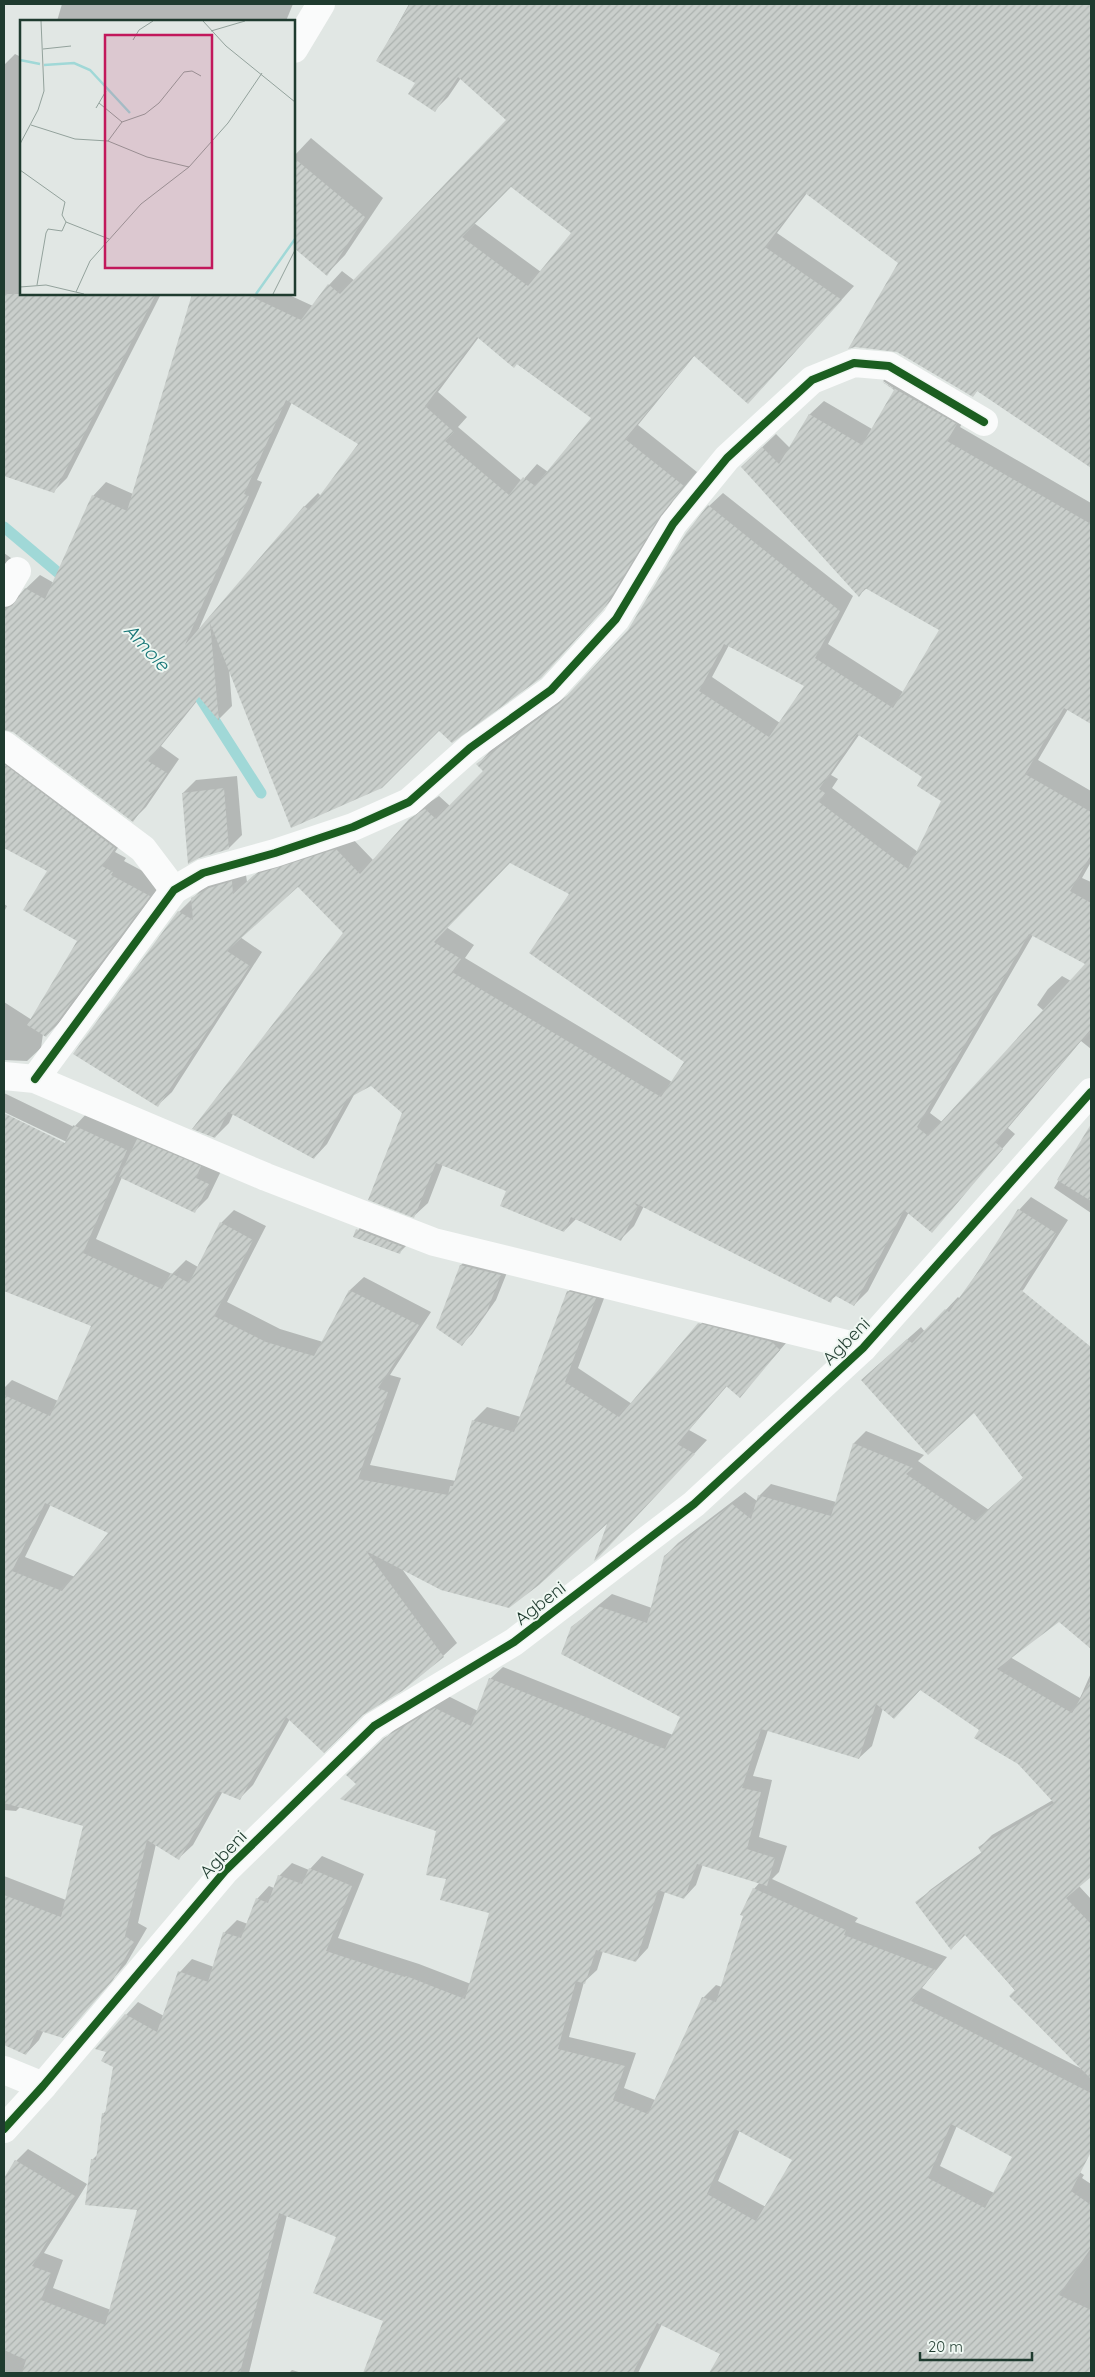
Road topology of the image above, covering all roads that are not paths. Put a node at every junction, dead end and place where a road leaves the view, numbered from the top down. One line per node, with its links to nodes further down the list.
1 (321, 4): 2 (street)
2 (295, 47)
3 (984, 422): 5 (street)
4 (4, 745): 5 (street)
5 (174, 890): 7 (street)
6 (4, 1076): 7 (street)
7 (35, 1079): 9 (street)
8 (1091, 1092): 9 (street, Agbeni)
9 (863, 1348): 11 (street, Agbeni)
10 (4, 2070): 11 (street)
11 (44, 2086): 12 (street, Agbeni)
12 (4, 2129)

